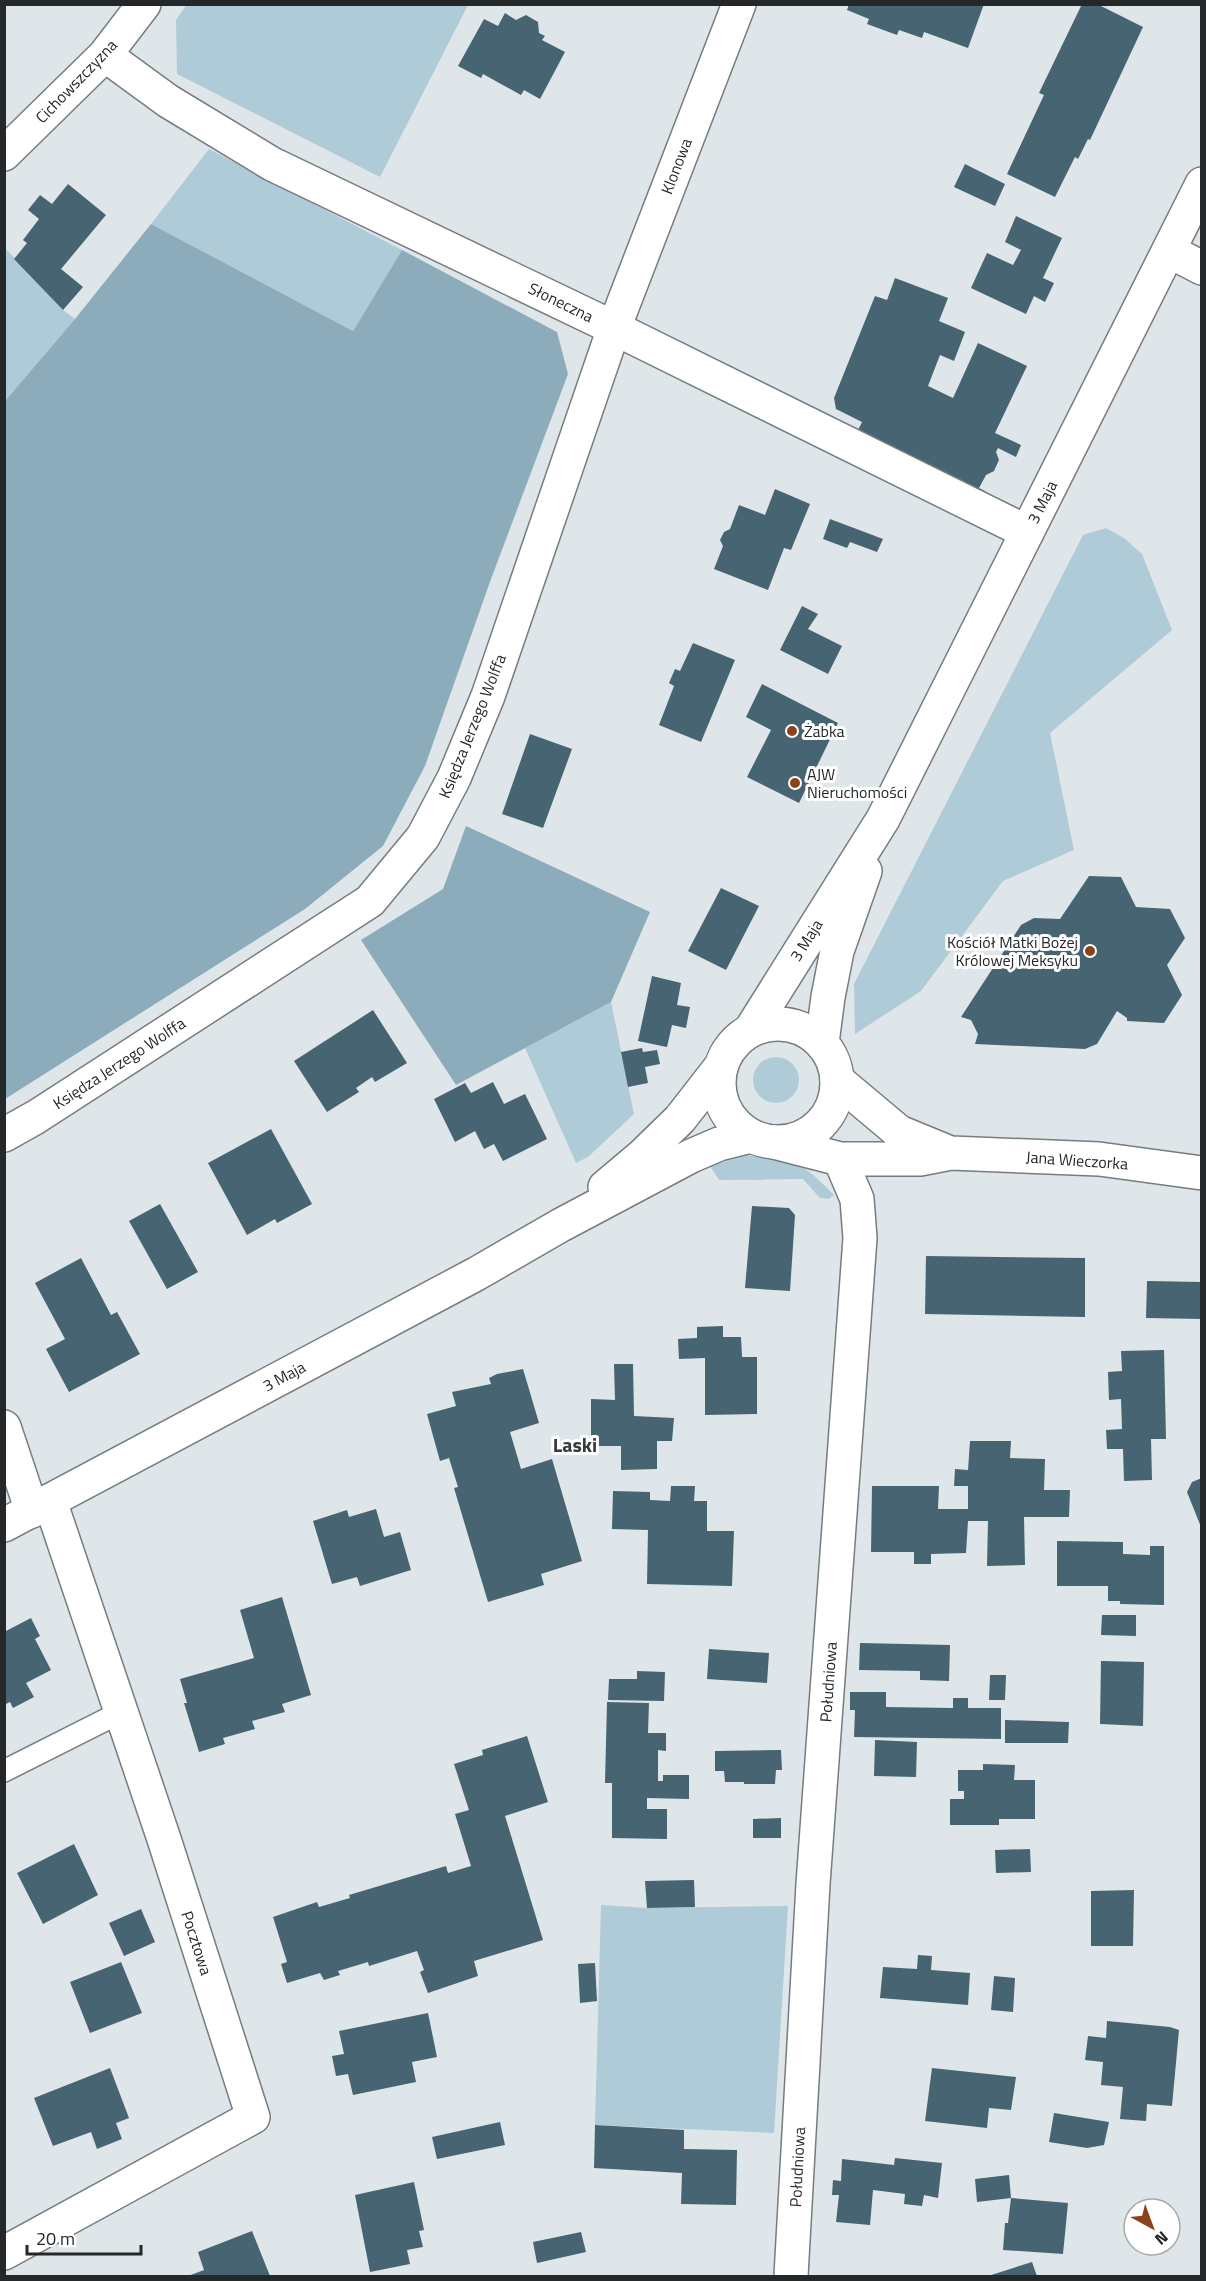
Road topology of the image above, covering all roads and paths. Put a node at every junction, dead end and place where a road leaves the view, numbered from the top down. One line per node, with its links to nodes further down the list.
1 (144, 4): 3 (street, Cichowszczyzna)
2 (739, 4): 8 (street, Klonowa)
3 (105, 55): 4 (street, Cichowszczyzna); 8 (street, Słoneczna)
4 (4, 154)
5 (1202, 184): 6 (street, 3 Maja)
6 (1168, 251): 7 (street); 9 (street, 3 Maja)
7 (1202, 268)
8 (614, 328): 9 (street, Słoneczna); 15 (street, Księdza Jerzego Wolffa)
9 (1027, 532): 10 (street, 3 Maja)
10 (883, 819): 11 (street, 3 Maja); 12 (street, 3 Maja)
11 (750, 1031): 12 (street); 13 (street)
12 (822, 1043): 14 (street)
13 (722, 1065): 16 (street); 20 (street, 3 Maja)
14 (837, 1080): 16 (street); 17 (street, Jana Wieczorka)
15 (4, 1135)
16 (763, 1139): 18 (street); 20 (street, 3 Maja)
17 (951, 1153): 18 (street, Jana Wieczorka); 19 (street, Jana Wieczorka)
18 (840, 1160): 26 (street, Południowa)
19 (1202, 1173)
20 (561, 1225): 22 (street, 3 Maja)
21 (4, 1427): 22 (street)
22 (29, 1512): 23 (street, Pocztowa)
23 (121, 1712): 24 (lane); 25 (street, Pocztowa)
24 (4, 1771)
25 (4, 2253)
26 (791, 2277)

